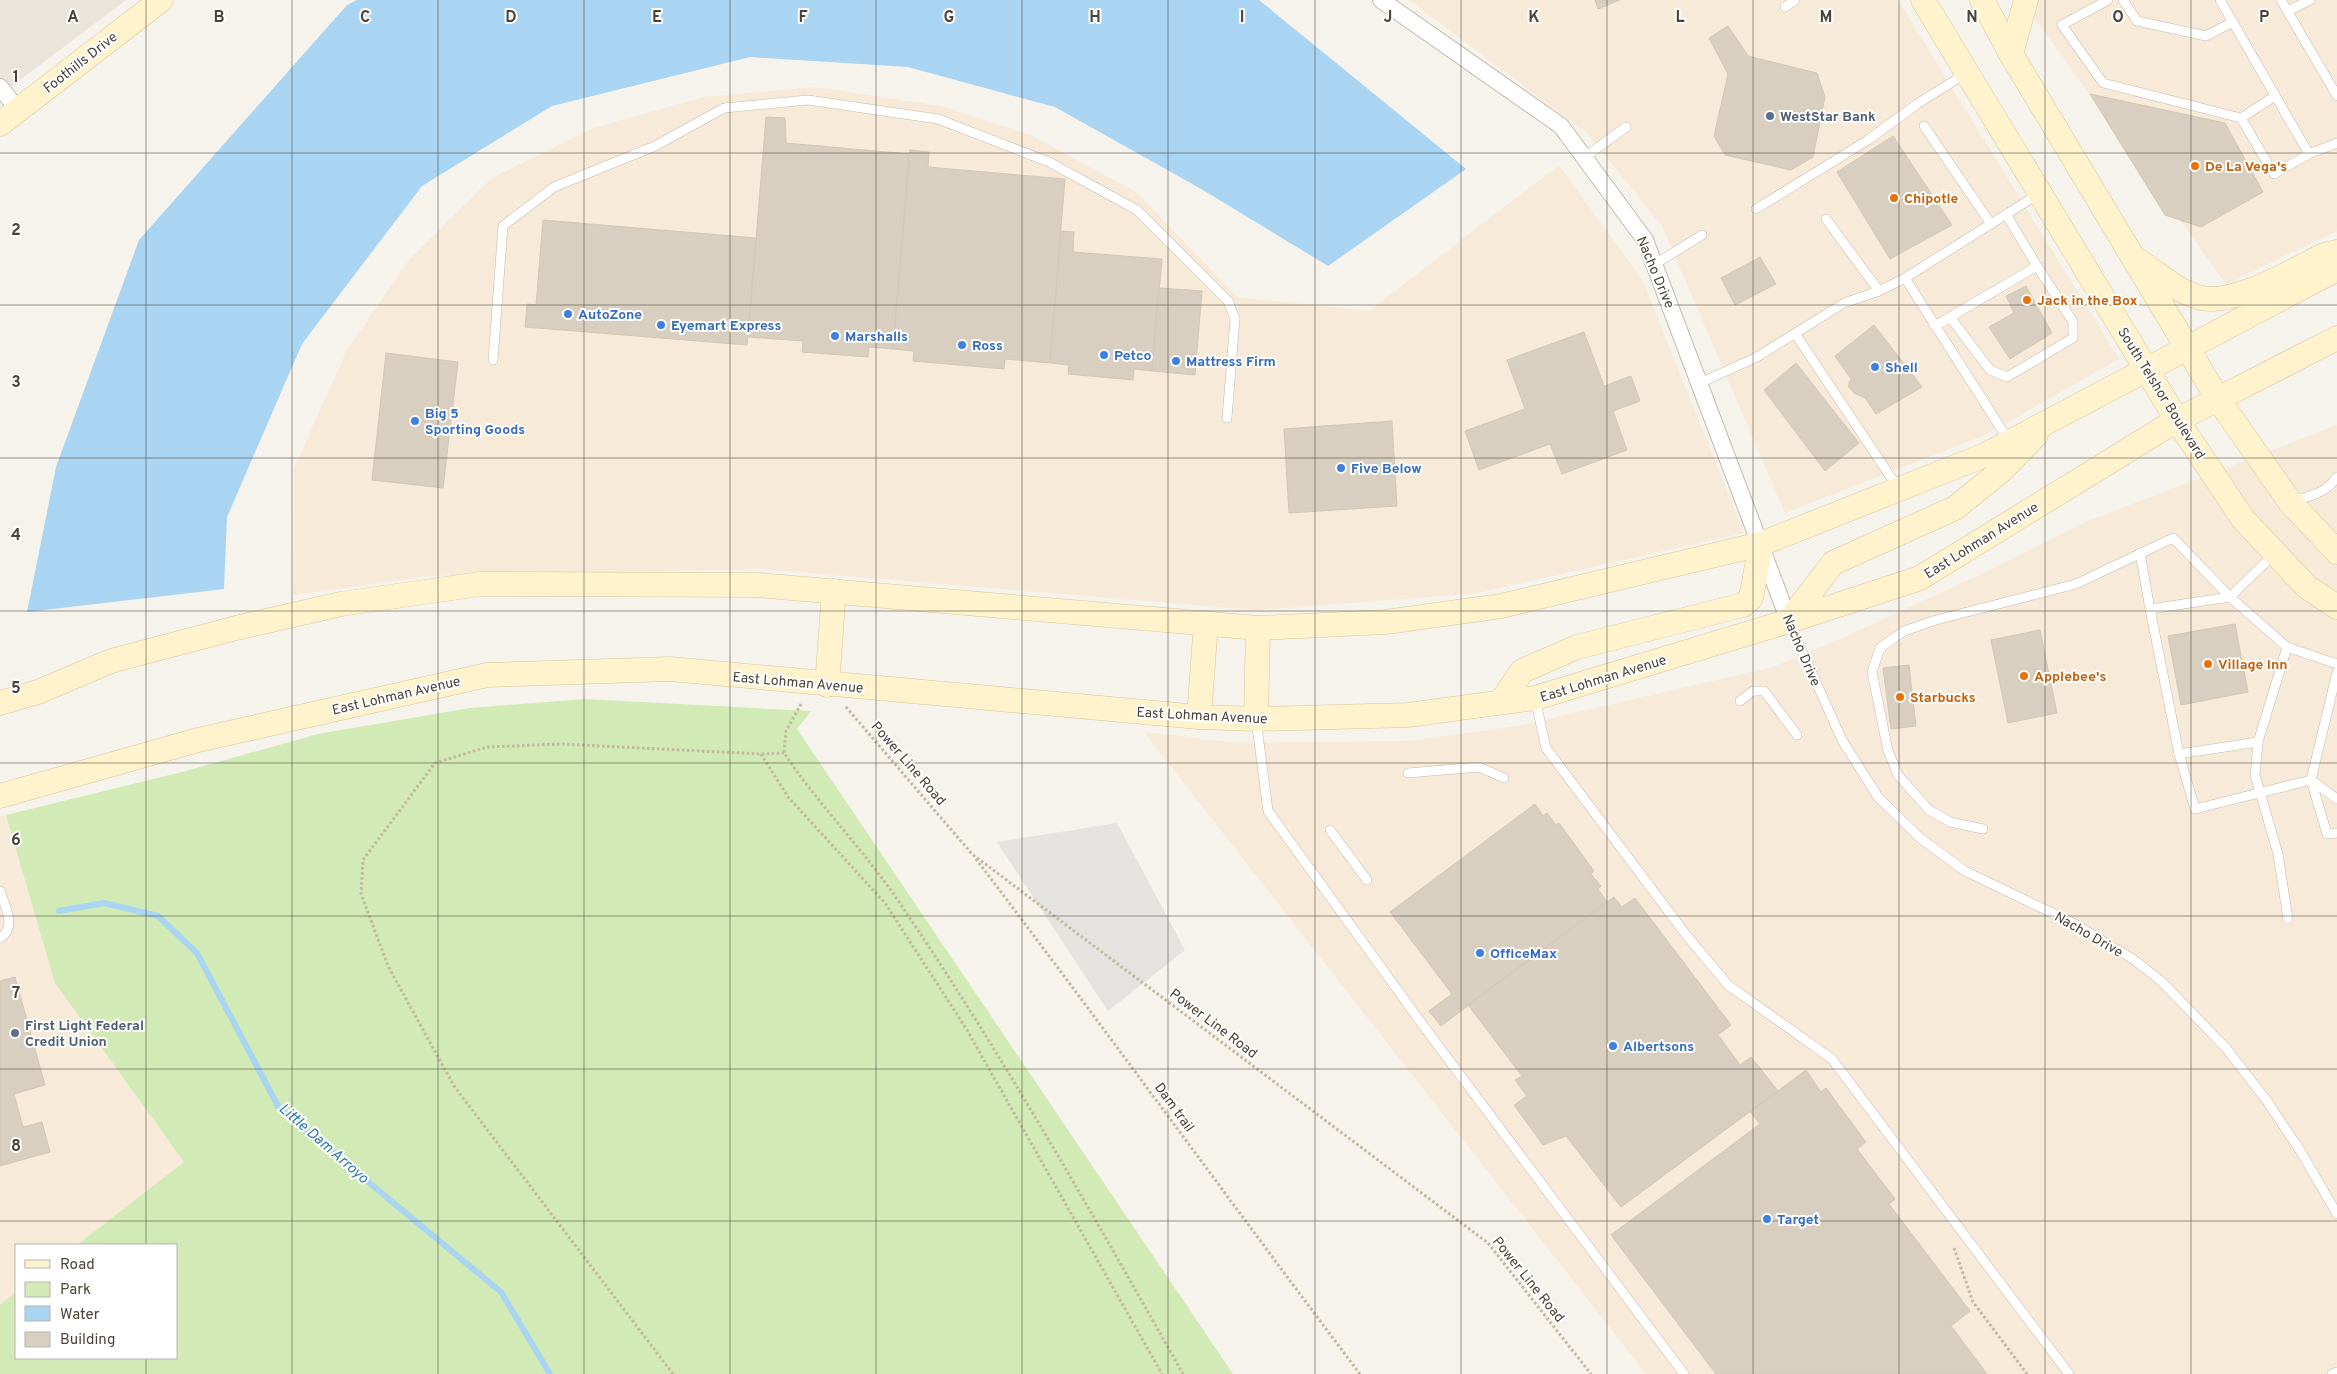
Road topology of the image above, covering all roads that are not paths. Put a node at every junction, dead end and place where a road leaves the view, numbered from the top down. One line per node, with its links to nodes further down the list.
1 (161, 0): 20 (main road, Foothills Drive)
2 (1381, 0): 26 (street, Nacho Drive)
3 (1795, 0): 12 (lane)
4 (1923, 0): 16 (main road, South Telshor Boulevard)
5 (1982, 0): 15 (main road)
6 (2026, 0): 15 (main road)
7 (2108, 0): 21 (lane)
8 (2123, 0): 14 (lane)
9 (2220, 0): 14 (lane)
10 (2281, 0): 13 (lane)
11 (2310, 0): 13 (lane)
12 (1785, 6)
13 (2288, 11): 19 (lane)
14 (2233, 22): 18 (lane)
15 (2011, 54): 34 (main road)
16 (1967, 73): 27 (main road, South Telshor Boulevard); 28 (lane)
17 (0, 87): 20 (street)
18 (2275, 96): 21 (lane); 25 (lane)
19 (2337, 96)
20 (9, 117)
21 (2241, 118): 25 (lane)
22 (1924, 126): 31 (lane)
23 (1626, 127): 26 (lane)
24 (2337, 143): 25 (lane)
25 (2309, 154)
26 (1585, 157): 35 (street, Nacho Drive)
27 (2040, 193): 29 (lane); 46 (main road, South Telshor Boulevard)
28 (1756, 209)
29 (2006, 214): 31 (lane); 36 (lane)
30 (1826, 219): 39 (lane)
31 (1991, 224): 38 (lane)
32 (1702, 236): 35 (lane)
33 (2337, 252): 34 (main road)
34 (2132, 256): 44 (main road)
35 (1655, 264): 47 (street, Nacho Drive)
36 (2037, 266): 40 (lane); 40 (lane)
37 (2337, 269): 44 (main road)
38 (1905, 278): 39 (lane); 41 (lane)
39 (1879, 291): 42 (lane)
40 (1950, 317): 41 (lane)
41 (1935, 326): 52 (lane)
42 (1796, 334): 47 (lane); 54 (lane)
43 (2337, 338): 48 (main road, East Lohman Avenue)
44 (2187, 348): 46 (main road); 48 (main road)
45 (493, 360): 49 (lane)
46 (2147, 370): 50 (main road); 51 (main road, South Telshor Boulevard)
47 (1700, 384): 56 (street, Nacho Drive)
48 (2218, 399): 51 (main road, East Lohman Avenue); 55 (main road)
49 (1227, 418)
50 (2049, 420): 52 (main road); 64 (main road)
51 (2177, 420): 59 (main road, South Telshor Boulevard); 64 (main road, East Lohman Avenue)
52 (2010, 442): 54 (main road)
53 (2337, 476): 55 (lane)
54 (1899, 489): 56 (main road)
55 (2290, 502): 57 (main road)
56 (1761, 544): 64 (street, Nacho Drive); 66 (main road); 74 (main road)
57 (2337, 552)
58 (2140, 553): 61 (lane); 63 (lane); 88 (lane)
59 (2274, 554): 61 (lane); 62 (main road, South Telshor Boulevard)
60 (834, 592): 65 (main road); 70 (main road); 71 (main road)
61 (2230, 597): 63 (lane); 67 (lane)
62 (2337, 607)
63 (2150, 608): 81 (lane)
64 (1789, 621): 72 (main road, East Lohman Avenue); 95 (lane, Nacho Drive)
65 (1206, 623): 66 (main road); 77 (main road)
66 (1258, 628): 78 (main road)
67 (2287, 647): 68 (lane); 80 (lane)
68 (2337, 664)
69 (2337, 672): 84 (lane)
70 (827, 685): 77 (main road, East Lohman Avenue); 86 (main road, East Lohman Avenue)
71 (38, 692): 75 (main road); 76 (main road)
72 (1535, 698): 74 (main road, East Lohman Avenue); 98 (lane)
73 (1740, 701): 79 (lane)
74 (1501, 702): 78 (main road, East Lohman Avenue)
75 (0, 703)
76 (0, 713)
77 (1199, 716): 78 (main road, East Lohman Avenue)
78 (1256, 719): 97 (lane)
79 (1797, 735)
80 (2258, 742): 81 (lane); 85 (lane)
81 (2179, 754): 85 (lane)
82 (1408, 773): 83 (lane)
83 (1504, 778)
84 (2311, 780): 85 (lane); 87 (lane); 90 (lane)
85 (2261, 792): 93 (lane)
86 (0, 796)
87 (2337, 799)
88 (1983, 829)
89 (1330, 830): 91 (lane)
90 (2337, 834)
91 (1367, 880)
92 (0, 891): 94 (lane)
93 (2288, 919)
94 (0, 938)
95 (2337, 1214)
96 (2337, 1372): 99 (lane)
97 (1684, 1374)
98 (2069, 1374)
99 (2332, 1374)

